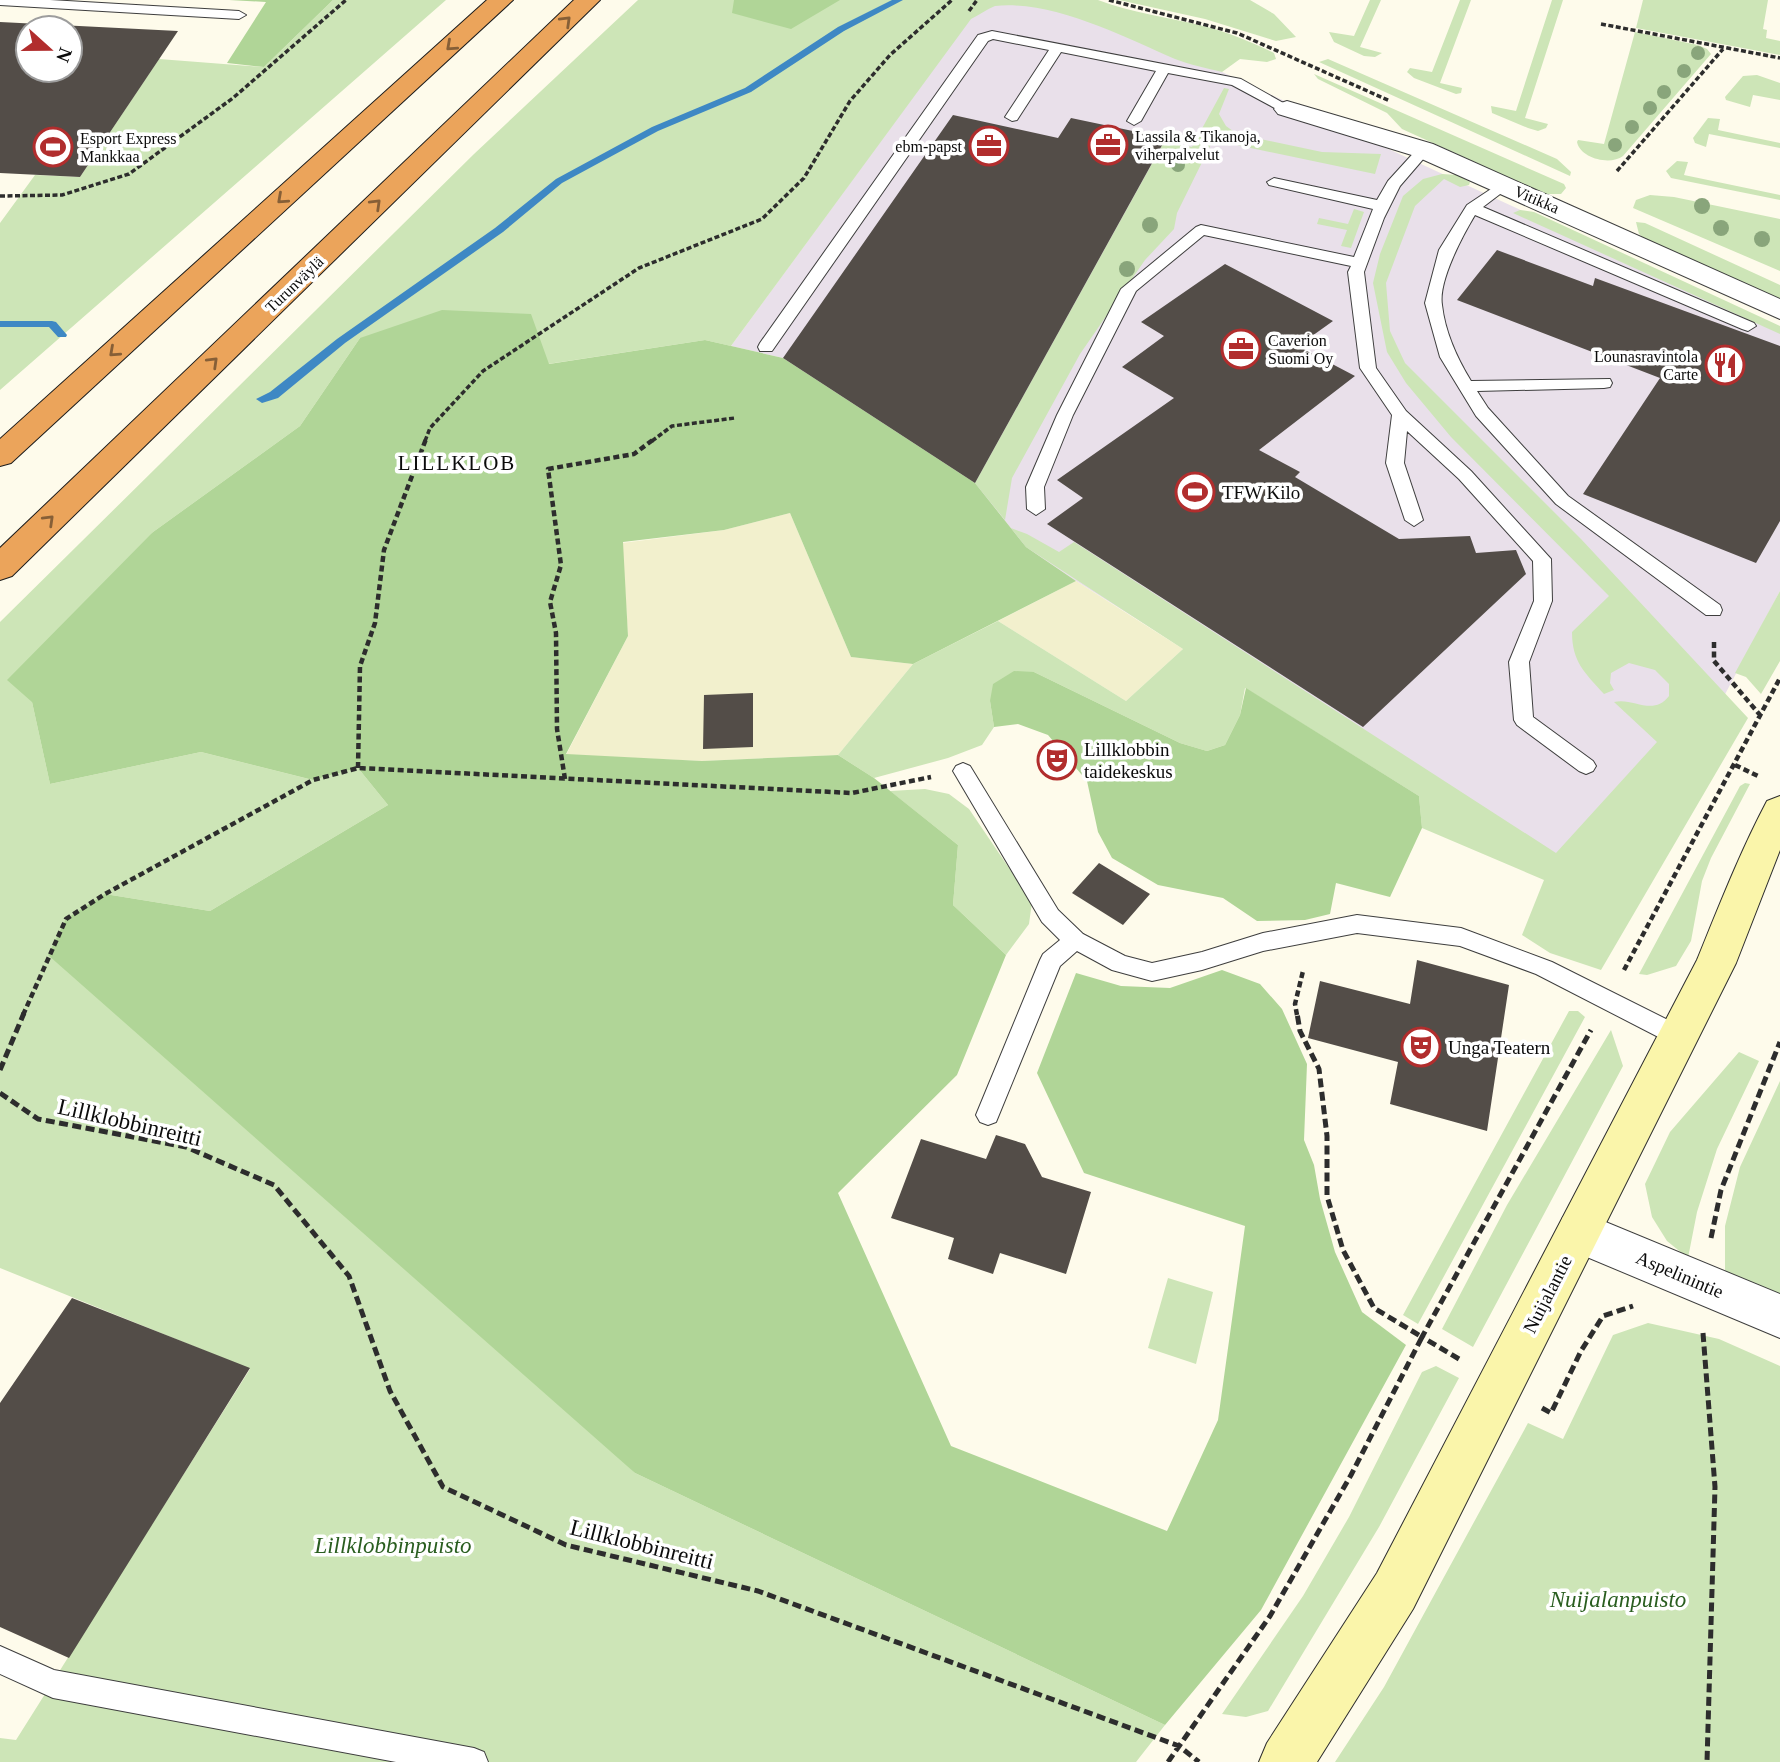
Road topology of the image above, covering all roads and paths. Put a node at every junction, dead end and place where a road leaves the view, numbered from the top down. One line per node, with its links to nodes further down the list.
1 (346, 0): 21 (path)
2 (501, 0): 32 (highway, one-way to 32)
3 (588, 0): 35 (highway, Turunväylä, one-way to 3)
4 (952, 0): 39 (path)
5 (0, 1): 6 (lane)
6 (239, 15)
7 (1601, 24): 9 (path)
8 (1058, 47): 13 (lane); 15 (lane); 27 (lane)
9 (1724, 48): 10 (path); 18 (path)
10 (1737, 51): 11 (path); 12 (path)
11 (1735, 58)
12 (1780, 58)
13 (1165, 67): 14 (lane); 16 (lane)
14 (1287, 108): 17 (street, Vitikka)
15 (1012, 117)
16 (1134, 121)
17 (1424, 150): 20 (street, Vitikka); 22 (lane)
18 (1617, 171)
19 (1274, 182): 22 (lane)
20 (1503, 185): 23 (lane); 25 (street, Vitikka)
21 (0, 195)
22 (1382, 205): 24 (lane)
23 (1472, 208): 26 (lane); 29 (lane)
24 (1359, 262): 30 (lane); 33 (lane)
25 (1780, 310)
26 (1748, 326)
27 (766, 346)
28 (1604, 383): 29 (lane)
29 (1466, 386): 36 (lane)
30 (1400, 415): 34 (lane); 38 (lane)
31 (735, 418): 41 (path)
32 (0, 456)
33 (1036, 509)
34 (1414, 520)
35 (0, 568)
36 (1713, 610): 37 (path)
37 (1760, 715)
38 (1586, 766)
39 (358, 768): 41 (path); 47 (path)
40 (963, 771): 41 (path); 44 (lane)
41 (565, 779)
42 (1780, 811): 45 (main road, Nuijalantie)
43 (1303, 934): 44 (lane); 45 (lane); 54 (path)
44 (1075, 940): 49 (lane)
45 (1678, 1036): 50 (main road, Nuijalantie)
46 (1780, 1042): 51 (path)
47 (0, 1070)
48 (0, 1093): 54 (path, Lillklobbinreitti)
49 (988, 1115)
50 (1579, 1232): 51 (street, Aspelinintie); 58 (main road, Nuijalantie)
51 (1702, 1302): 52 (street, Aspelinintie); 59 (path)
52 (1780, 1316)
53 (0, 1660): 55 (lane)
54 (1179, 1746): 56 (path); 57 (path, Lillklobbinreitti)
55 (474, 1762)
56 (1168, 1762)
57 (1199, 1762)
58 (1286, 1762)
59 (1707, 1762)

